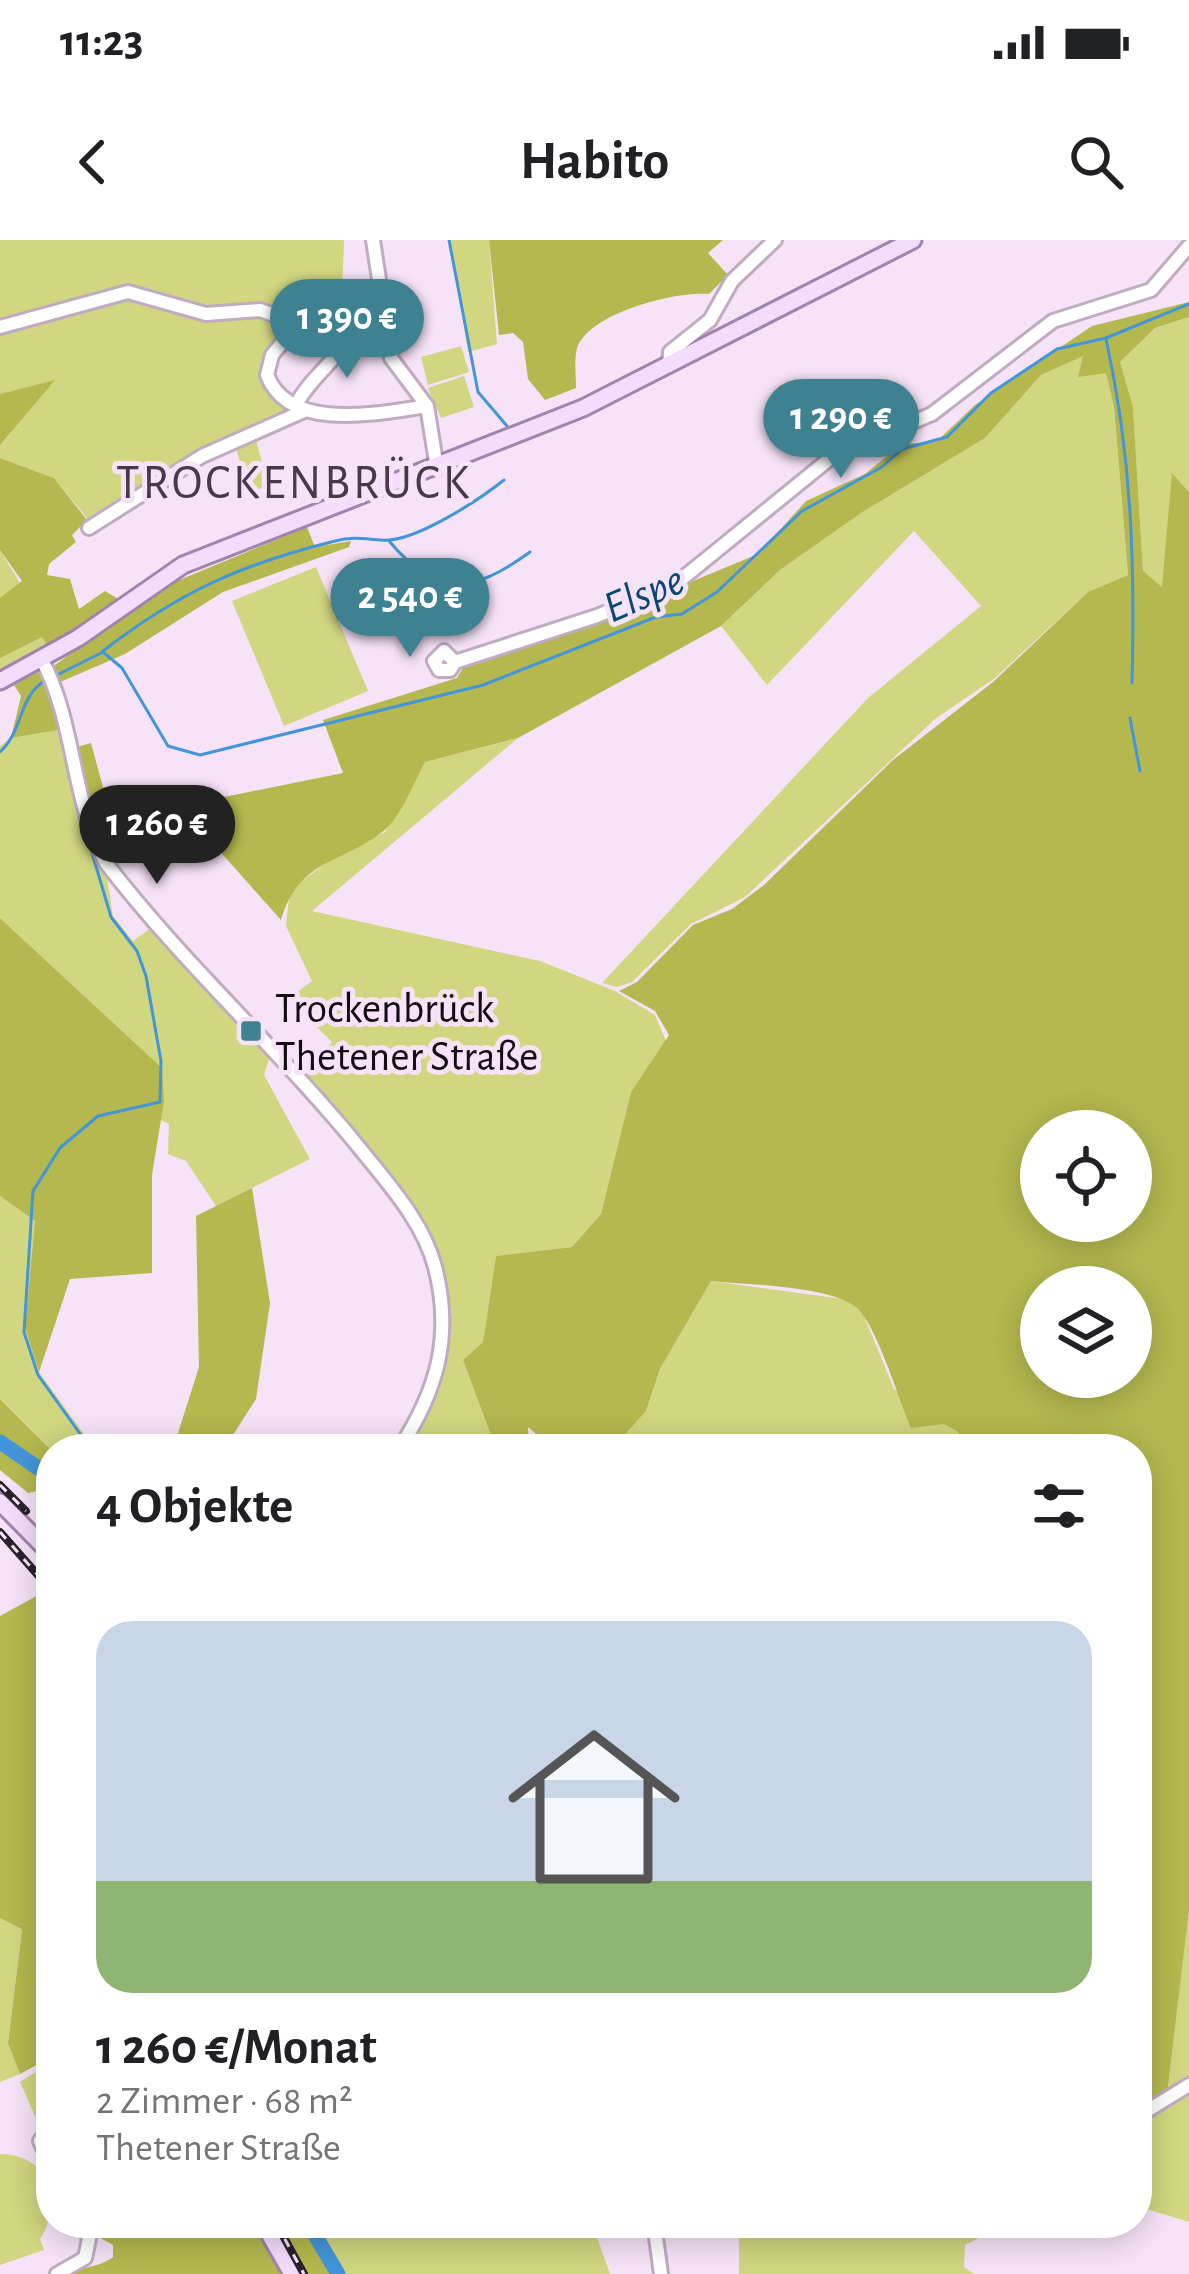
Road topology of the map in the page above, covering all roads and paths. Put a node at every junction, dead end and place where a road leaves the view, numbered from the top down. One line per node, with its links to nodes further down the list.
1 (374, 240): 8 (street)
2 (775, 240): 7 (street)
3 (913, 240): 7 (main road)
4 (1189, 246): 12 (street)
5 (0, 327): 9 (street)
6 (351, 332): 9 (street)
7 (669, 366): 10 (main road)
8 (427, 406): 9 (street); 10 (street)
9 (300, 408): 11 (street)
10 (437, 468): 13 (main road)
11 (89, 528)
12 (455, 662)
13 (45, 665): 14 (main road); 15 (street)
14 (0, 681)
15 (409, 1434)
16 (0, 1502): 17 (main road)
17 (36, 1539)
18 (1189, 2085): 19 (street)
19 (1152, 2108)
20 (88, 2238): 23 (street)
21 (272, 2238): 24 (main road)
22 (656, 2238): 25 (street)
23 (57, 2274)
24 (292, 2274)
25 (661, 2274)

